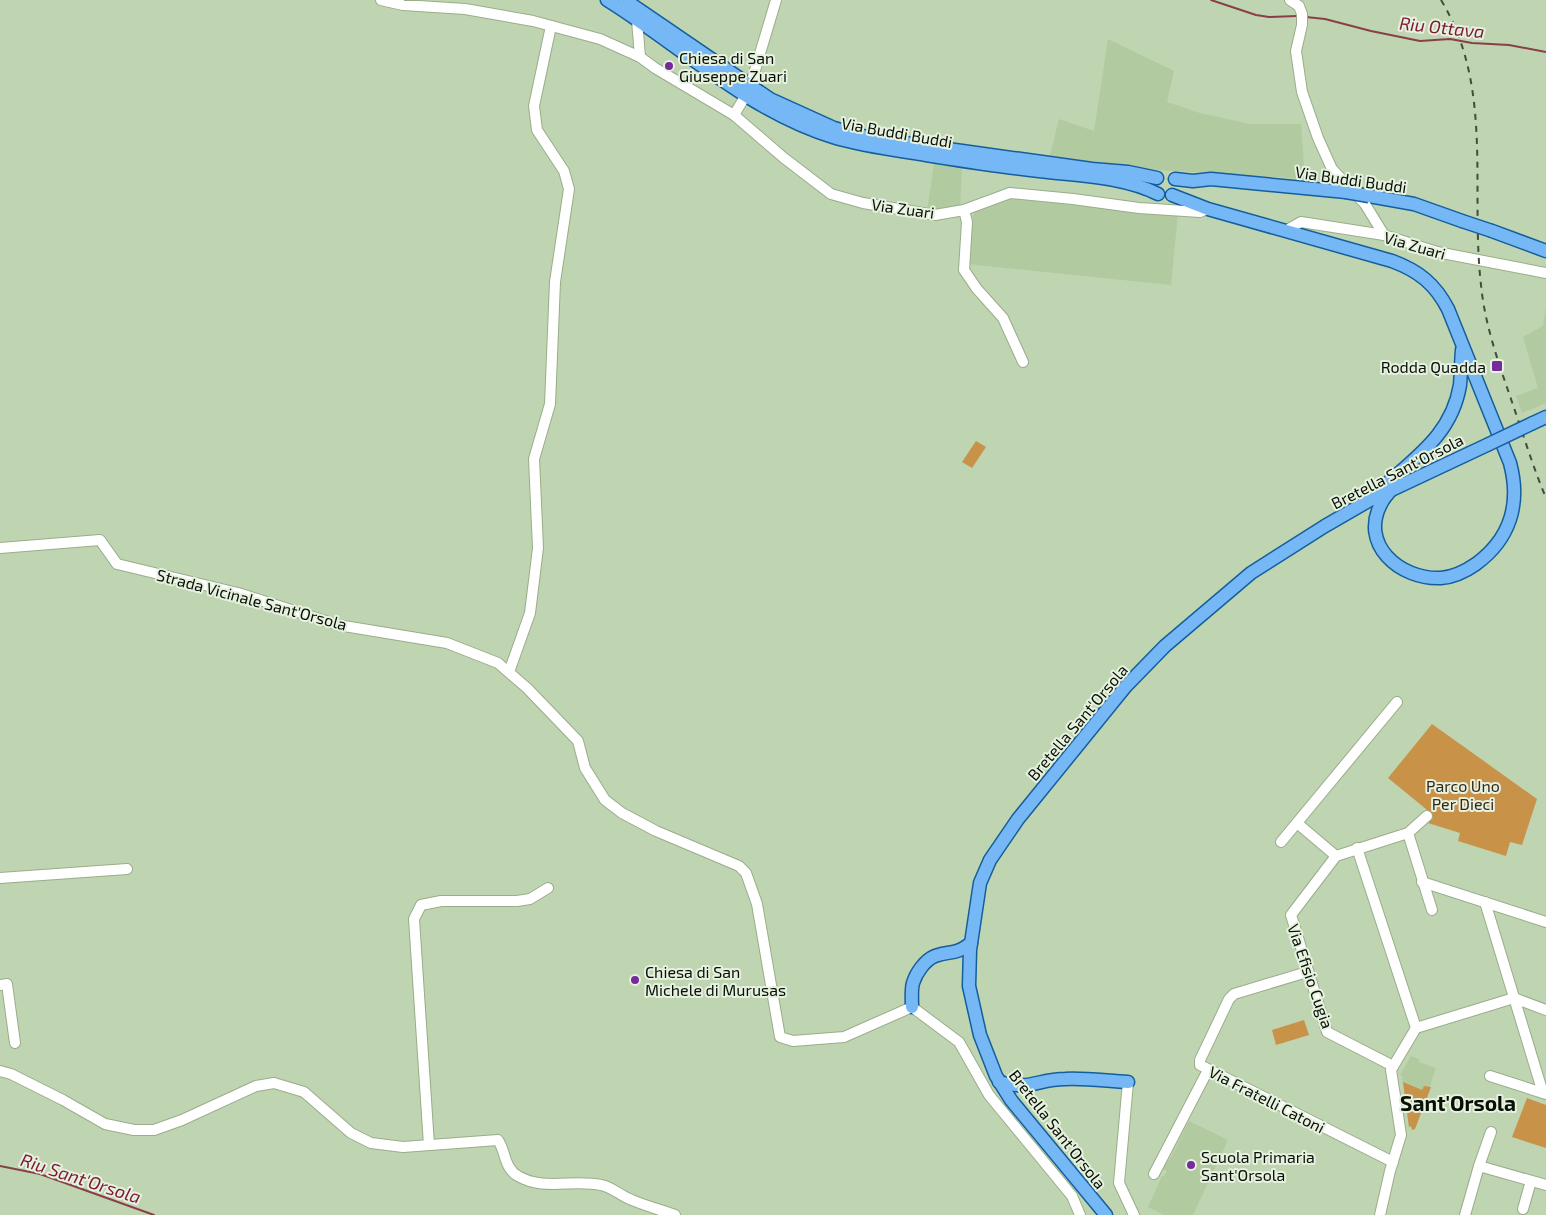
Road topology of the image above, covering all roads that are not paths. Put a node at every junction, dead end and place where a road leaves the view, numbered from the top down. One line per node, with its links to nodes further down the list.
1 (381, 0): 7 (street, Via Zuari)
2 (607, 0): 6 (main road, Via Buddi Buddi)
3 (776, 0): 9 (street)
4 (1290, 0): 18 (street)
5 (627, 1): 9 (main road, Via Buddi Buddi)
6 (637, 20): 8 (street); 9 (main road, Via Buddi Buddi)
7 (551, 26): 8 (street, Via Zuari); 27 (street)
8 (640, 57): 10 (street, Via Zuari)
9 (748, 91): 10 (street); 11 (main road, Via Buddi Buddi); 13 (main road, Via Buddi Buddi)
10 (734, 115): 16 (street, Via Zuari)
11 (1157, 178): 12 (main road); 13 (main road)
12 (1175, 179): 14 (main road); 19 (main road, Via Buddi Buddi, bridge)
13 (1158, 194): 14 (main road)
14 (1172, 195): 15 (main road)
15 (1208, 209): 16 (street, Via Zuari); 17 (main road)
16 (964, 210): 22 (street)
17 (1285, 231): 18 (street, Via Zuari); 21 (main road)
18 (1384, 235): 20 (street, Via Zuari)
19 (1546, 251)
20 (1546, 273)
21 (1462, 345): 24 (main road); 25 (main road)
22 (1023, 362)
23 (1546, 417): 24 (main road, Bretella Sant'Orsola, bridge)
24 (1393, 488): 25 (main road, Bretella Sant'Orsola)
25 (1370, 500): 42 (main road, Bretella Sant'Orsola)
26 (0, 548): 27 (street, Strada Vicinale Sant'Orsola)
27 (509, 672): 48 (street, Strada Vicinale Sant'Orsola)
28 (1397, 702): 30 (street)
29 (1427, 816): 31 (street)
30 (1297, 823): 32 (street); 34 (street)
31 (1408, 833): 33 (street); 37 (street)
32 (1280, 842)
33 (1357, 848): 34 (street); 50 (street)
34 (1336, 856): 45 (street, Via Efisio Cugia)
35 (127, 869): 36 (street)
36 (0, 878)
37 (1422, 882): 39 (street); 40 (street)
38 (548, 888): 62 (street)
39 (1485, 902): 41 (street); 47 (street)
40 (1432, 910)
41 (1546, 922)
42 (971, 943): 43 (main road); 44 (main road, Bretella Sant'Orsola)
43 (947, 954): 44 (main road); 48 (main road)
44 (970, 966): 56 (main road, Bretella Sant'Orsola)
45 (1307, 972): 52 (street, Via Efisio Cugia); 53 (street, Via Fratelli Catoni)
46 (0, 984): 51 (street)
47 (1514, 998): 49 (street); 50 (street); 59 (street)
48 (912, 1006): 70 (street)
49 (1546, 1010)
50 (1416, 1028): 52 (street)
51 (15, 1043)
52 (1393, 1066): 63 (street)
53 (1208, 1070): 63 (street, Via Fratelli Catoni); 65 (street)
54 (0, 1071): 62 (street)
55 (1490, 1076): 59 (street)
56 (1000, 1082): 58 (main road); 60 (main road, Bretella Sant'Orsola)
57 (1128, 1082): 58 (main road); 72 (street)
58 (1028, 1086): 60 (main road)
59 (1544, 1094)
60 (1019, 1111): 71 (main road, Bretella Sant'Orsola)
61 (1491, 1132): 64 (street)
62 (429, 1145): 69 (street)
63 (1393, 1162): 73 (street)
64 (1479, 1166): 66 (street); 74 (street)
65 (1154, 1174)
66 (1531, 1181): 67 (street); 68 (street)
67 (1546, 1185)
68 (1523, 1209)
69 (676, 1215)
70 (1080, 1215)
71 (1106, 1215)
72 (1134, 1215)
73 (1380, 1215)
74 (1465, 1215)

